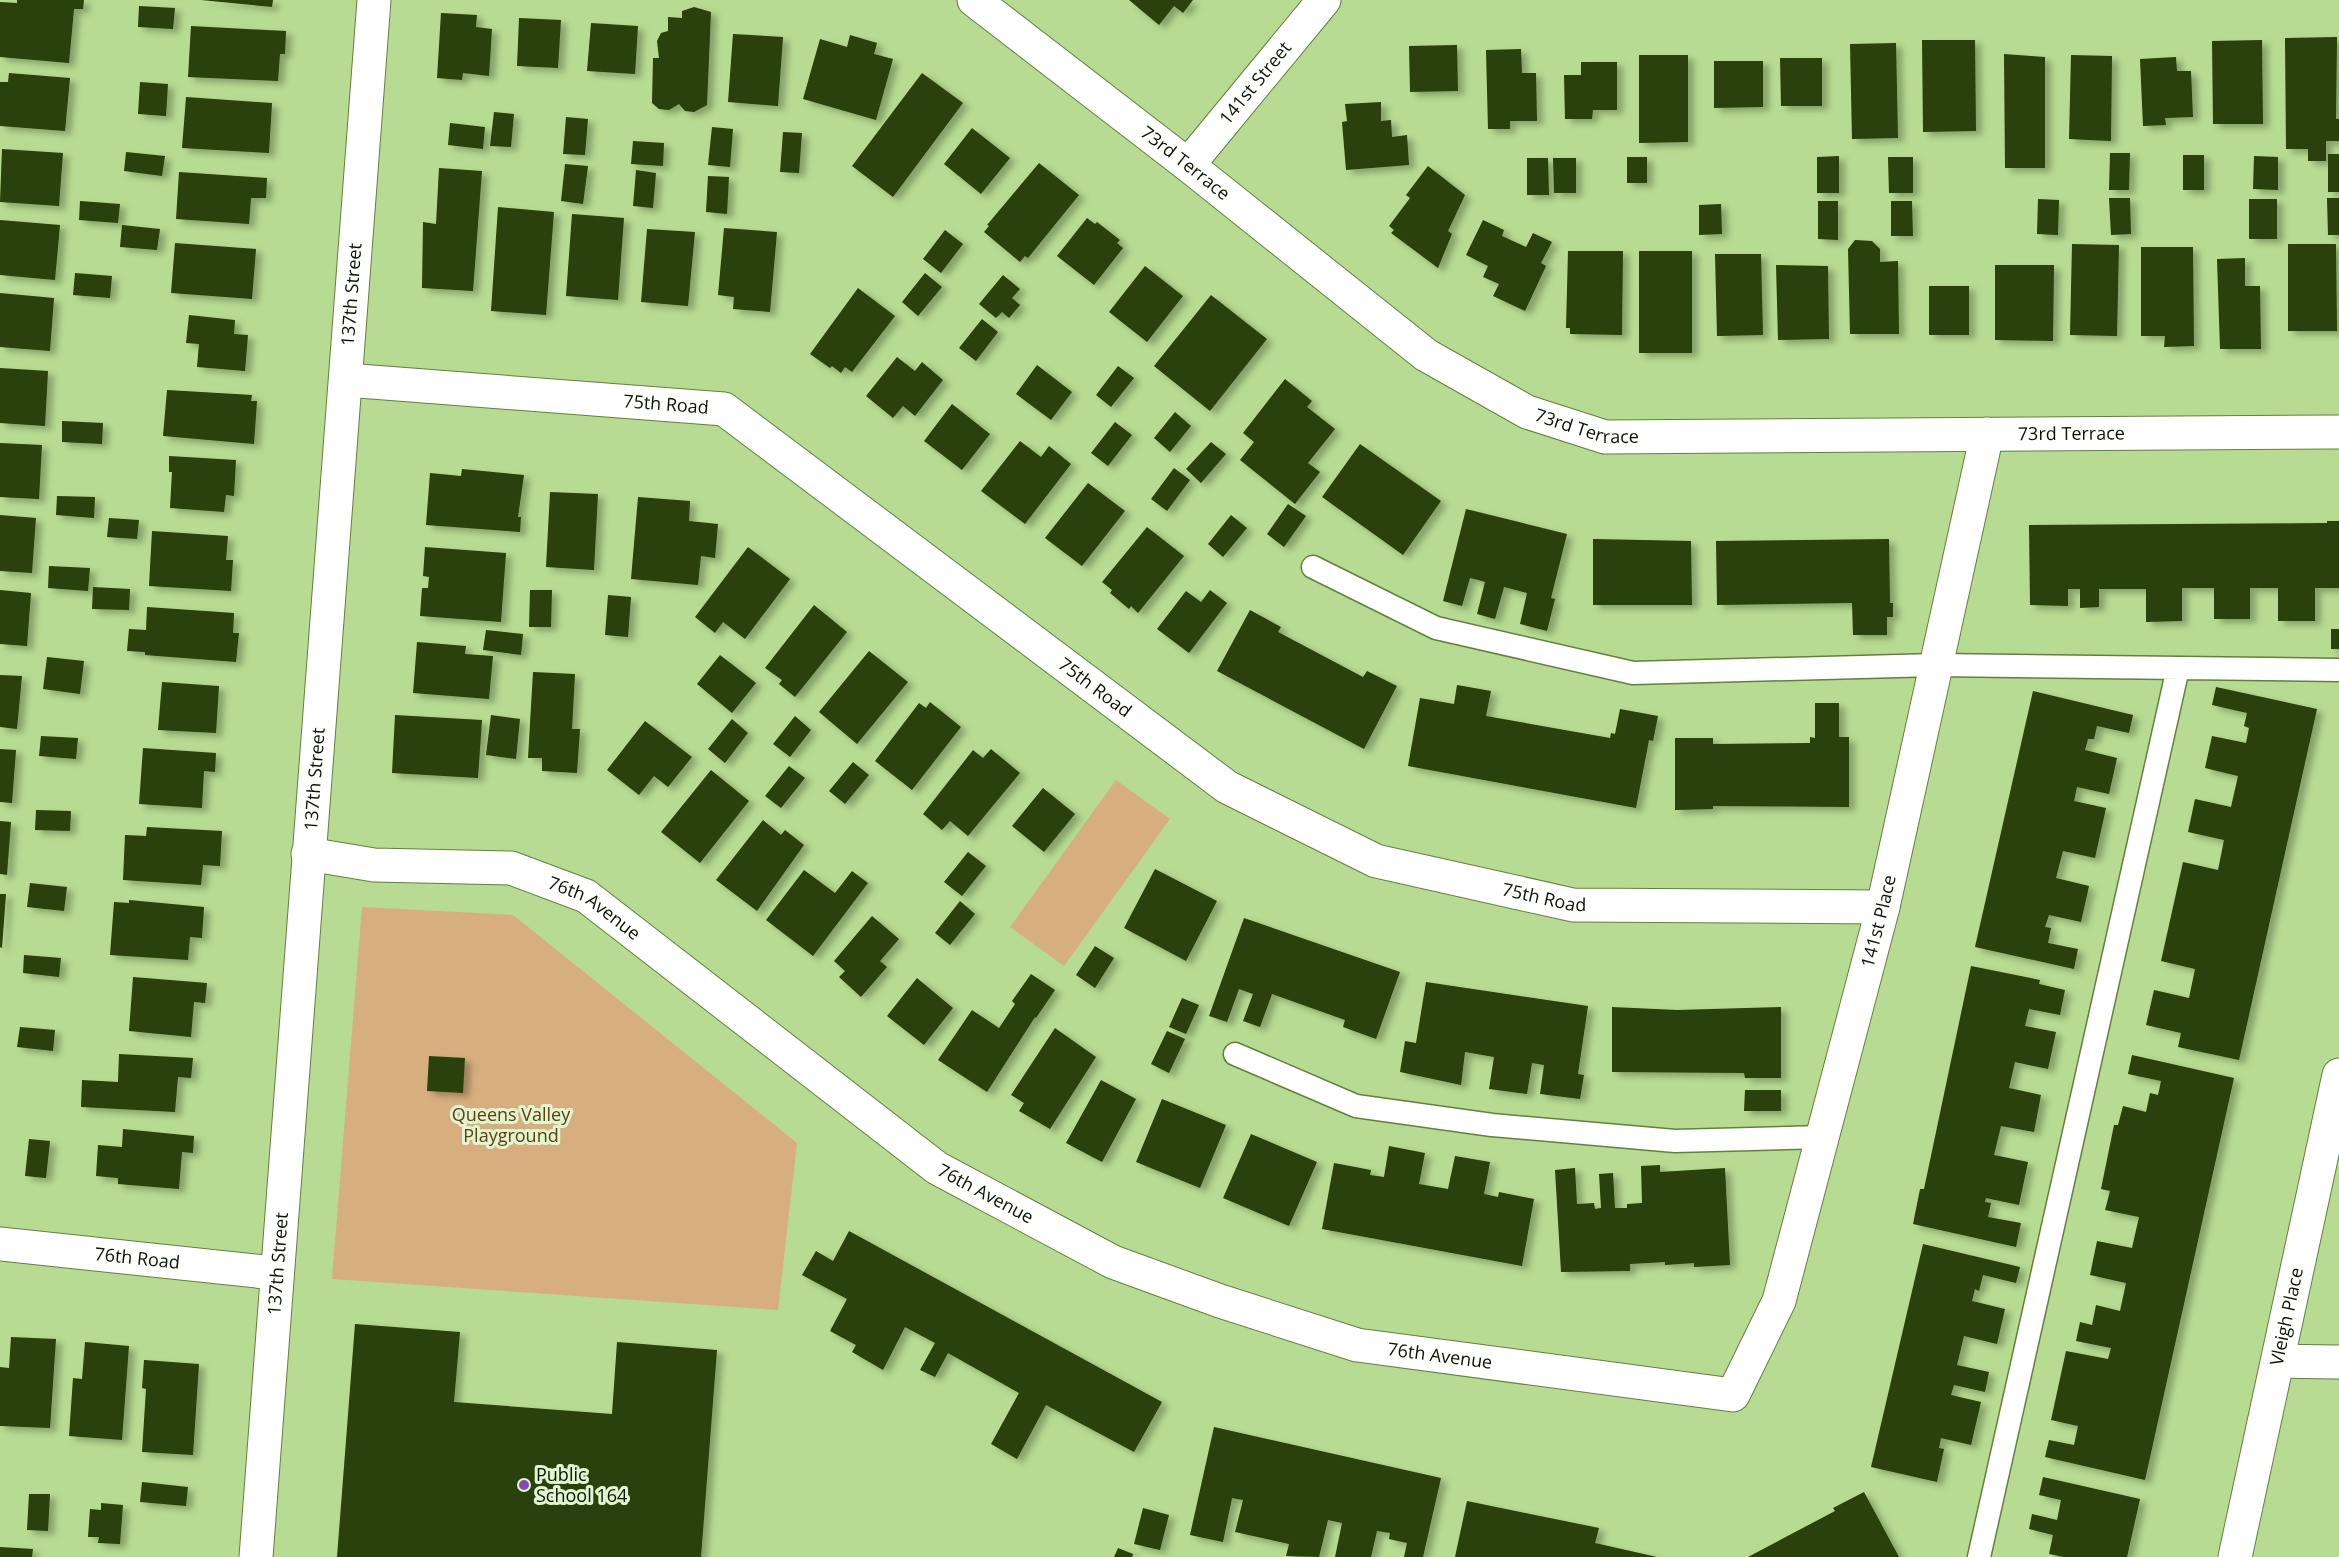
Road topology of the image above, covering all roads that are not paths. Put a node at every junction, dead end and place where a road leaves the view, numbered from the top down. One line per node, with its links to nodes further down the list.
1 (374, 0): 5 (street, 137th Street)
2 (974, 0): 4 (street, 73rd Terrace)
3 (1324, 0): 4 (street, 141st Street)
4 (1188, 165): 7 (street, 73rd Terrace)
5 (346, 380): 12 (street, 137th Street); 13 (street, 75th Road)
6 (2339, 432): 7 (street, 73rd Terrace)
7 (1987, 434): 9 (street, 141st Place)
8 (1313, 567): 9 (lane)
9 (1936, 665): 10 (lane); 13 (street, 141st Place)
10 (2178, 668): 11 (lane); 23 (lane)
11 (2339, 670)
12 (308, 854): 18 (street, 137th Street); 21 (street, 76th Avenue)
13 (1883, 907): 16 (street, 141st Place)
14 (1235, 1054): 16 (lane)
15 (2339, 1075): 19 (street, Vleigh Place)
16 (1822, 1137): 21 (street, 141st Place)
17 (0, 1244): 18 (street, 76th Road)
18 (275, 1273): 22 (street, 137th Street)
19 (2278, 1361): 20 (street); 24 (street, Vleigh Place)
20 (2339, 1362)
21 (1734, 1395)
22 (256, 1557)
23 (1979, 1557)
24 (2235, 1557)

